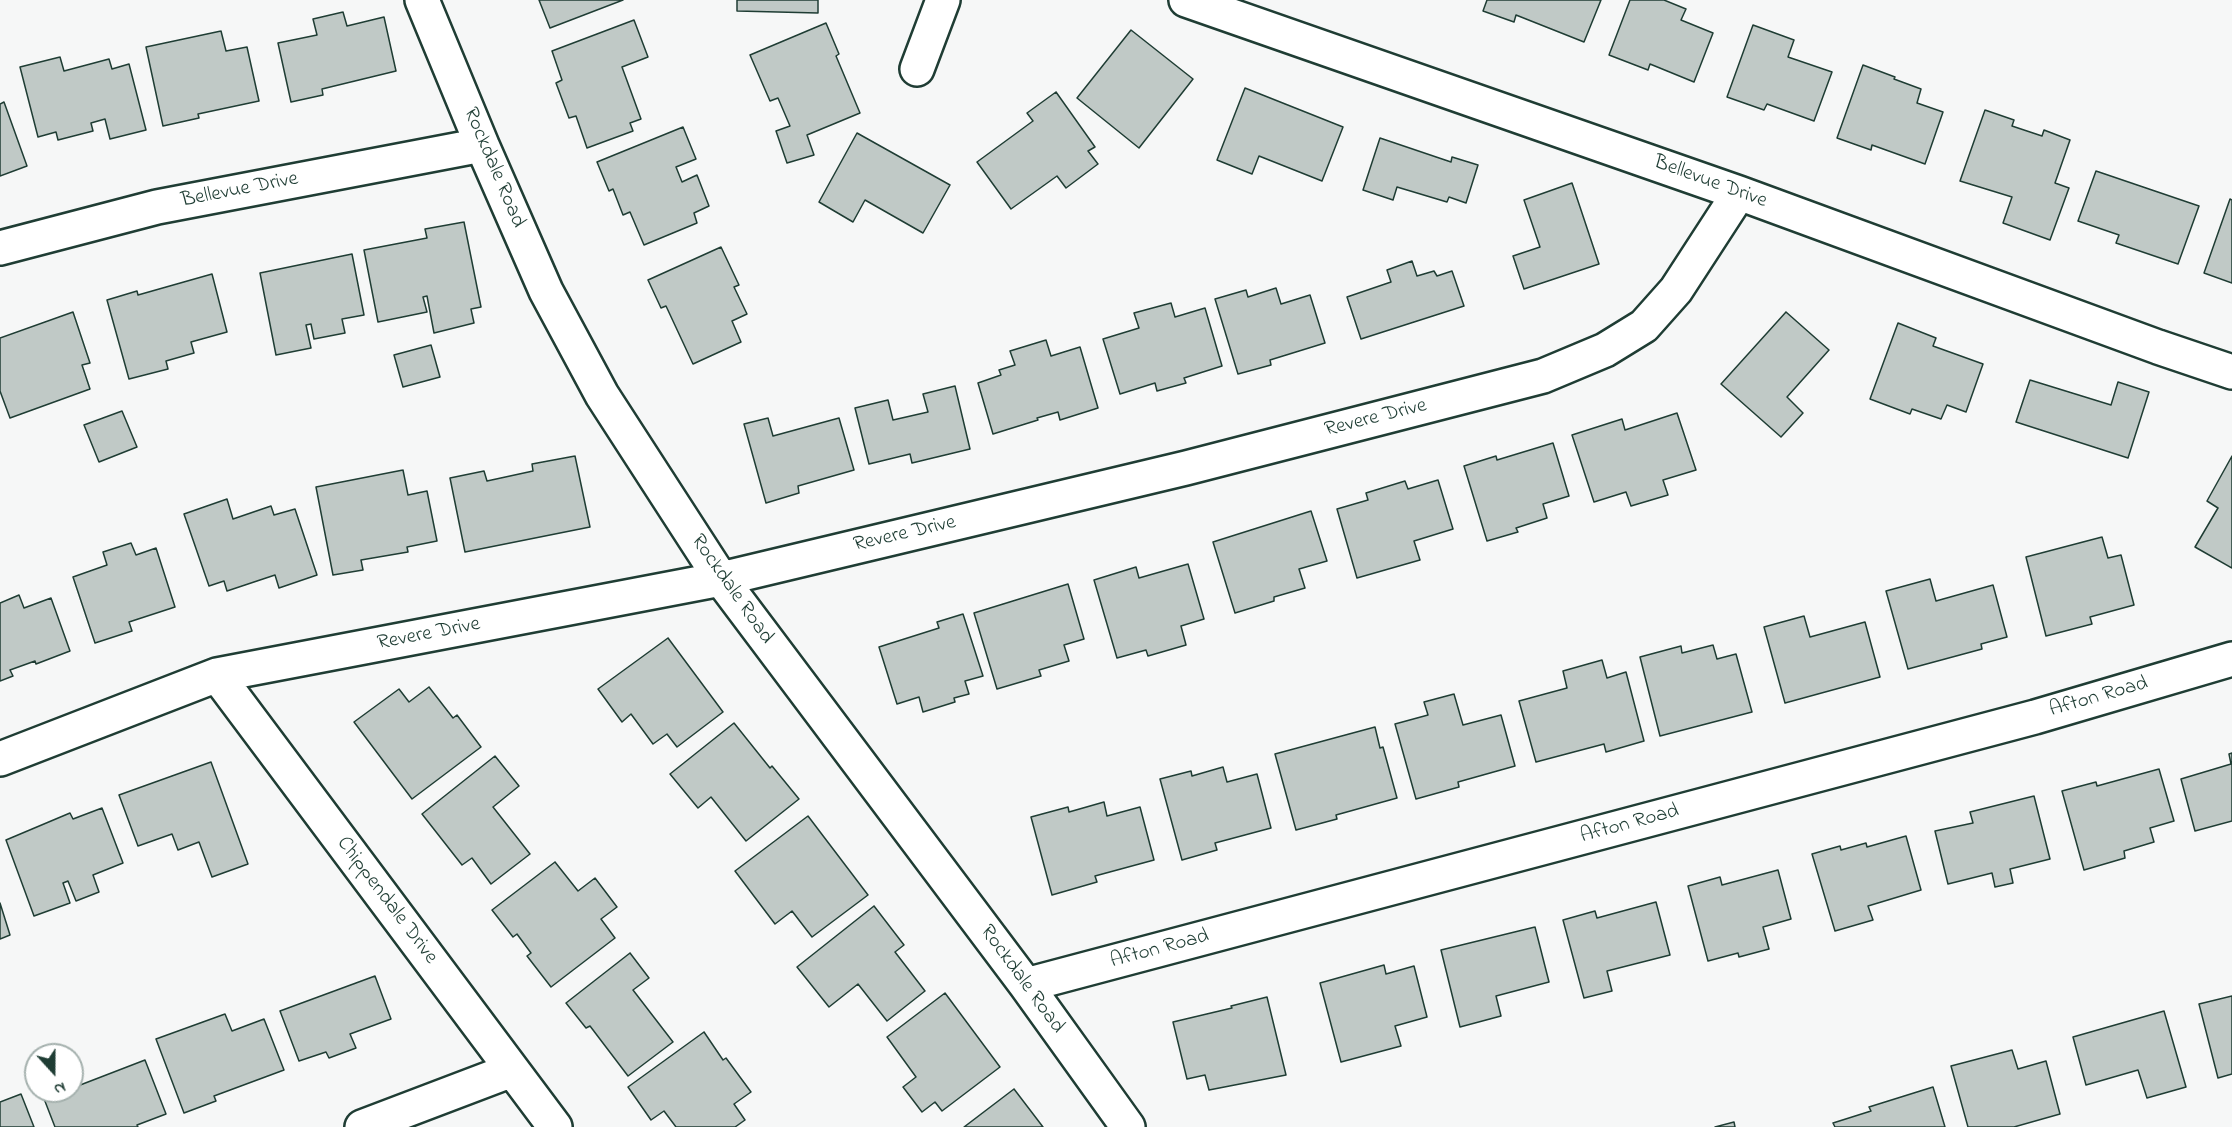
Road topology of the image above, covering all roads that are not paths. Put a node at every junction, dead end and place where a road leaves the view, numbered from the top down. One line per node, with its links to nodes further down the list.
1 (422, 0): 5 (street, Rockdale Road)
2 (943, 0): 4 (street)
3 (1186, 0): 6 (street, Bellevue Drive)
4 (917, 69)
5 (482, 145): 7 (street, Bellevue Drive); 9 (street, Rockdale Road)
6 (1739, 193): 8 (street, Bellevue Drive); 9 (street, Revere Drive)
7 (0, 248)
8 (2232, 372)
9 (721, 579): 11 (street, Revere Drive); 13 (street, Rockdale Road)
10 (2232, 659): 13 (street, Afton Road)
11 (216, 675): 12 (street, Revere Drive); 14 (street, Chippendale Drive)
12 (0, 759)
13 (1026, 985): 17 (street, Rockdale Road)
14 (512, 1070): 15 (street); 16 (street, Chippendale Drive)
15 (362, 1127)
16 (555, 1127)
17 (1128, 1127)

